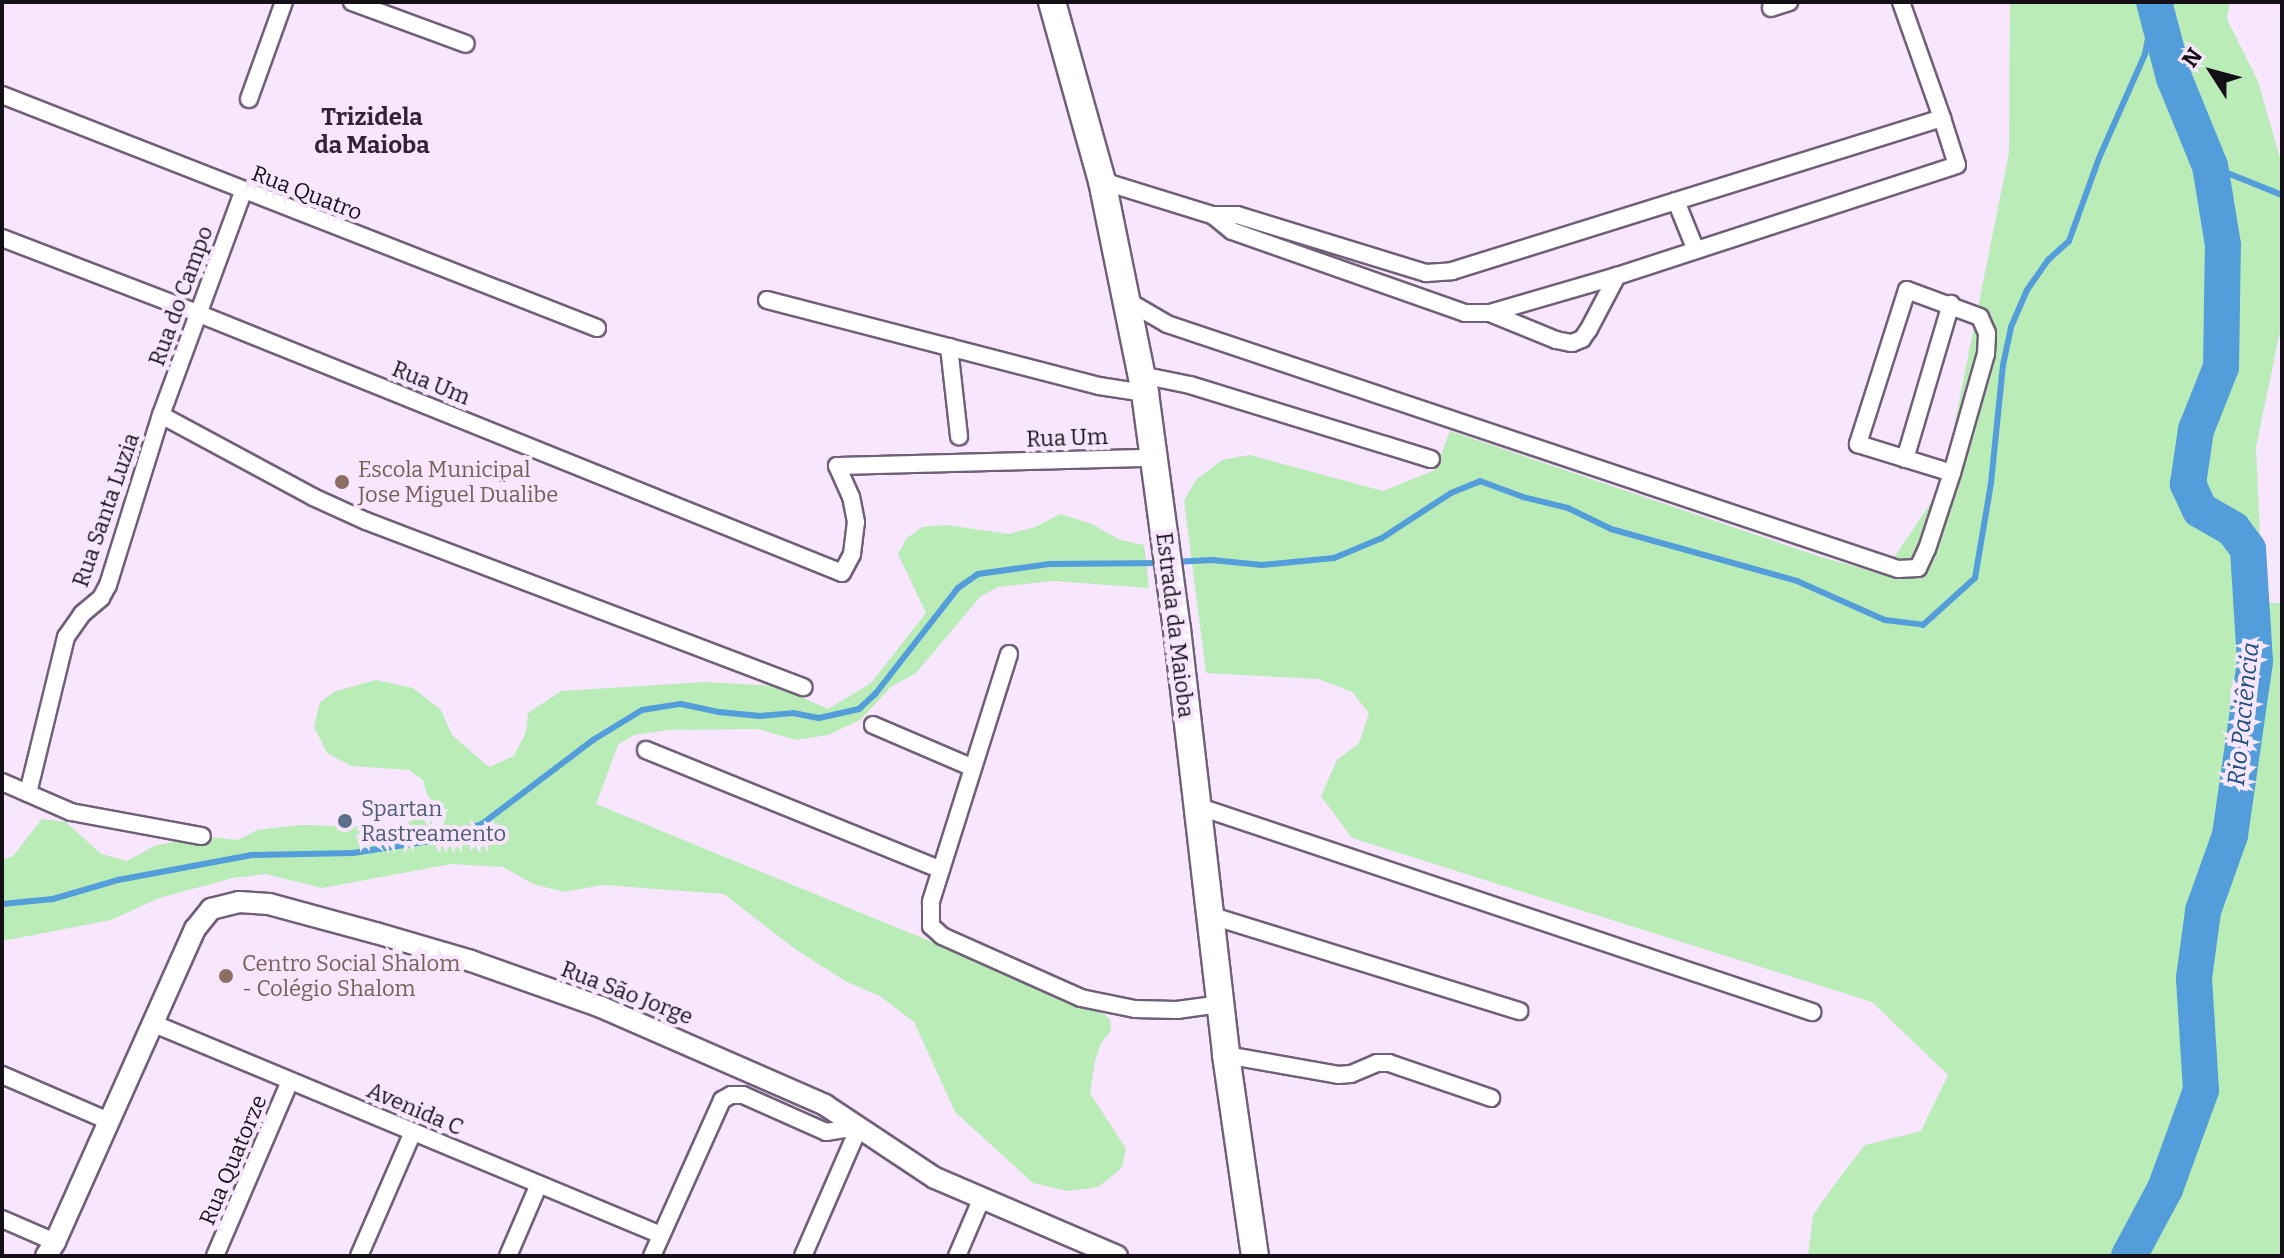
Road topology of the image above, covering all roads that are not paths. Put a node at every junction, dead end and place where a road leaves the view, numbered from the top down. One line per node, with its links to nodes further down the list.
1 (284, 2): 9 (street)
2 (352, 2): 7 (street)
3 (1052, 2): 11 (main road, Estrada da Maioba)
4 (1789, 2): 6 (street)
5 (1901, 2): 10 (street)
6 (1771, 8)
7 (466, 44)
8 (2, 95): 12 (street, Rua Quatro)
9 (249, 99)
10 (1942, 118): 13 (street); 16 (street)
11 (1102, 181): 14 (street); 21 (main road, Estrada da Maioba)
12 (243, 192): 23 (street, Rua do Campo); 25 (street, Rua Quatro)
13 (1676, 201): 16 (street); 17 (street)
14 (1212, 215): 17 (street); 19 (street)
15 (2, 238): 23 (street, Rua Um)
16 (1695, 248): 18 (street)
17 (1426, 273): 19 (street)
18 (1617, 276): 24 (street); 24 (street)
19 (1420, 297): 24 (street)
20 (767, 300): 26 (street)
21 (1126, 300): 27 (main road, Estrada da Maioba); 33 (street)
22 (1951, 304): 32 (street); 32 (street); 33 (street)
23 (197, 313): 28 (street, Rua do Campo); 30 (street, Rua Um)
24 (1490, 313)
25 (597, 328)
26 (949, 347): 27 (street); 29 (street)
27 (1143, 384): 30 (main road, Estrada da Maioba); 31 (street)
28 (161, 415): 35 (street); 40 (street, Rua Santa Luzia)
29 (959, 436)
30 (1153, 458): 41 (main road, Estrada da Maioba)
31 (1431, 459)
32 (1905, 459): 33 (street)
33 (1952, 473)
34 (1009, 654): 38 (street)
35 (804, 687)
36 (873, 725): 38 (street)
37 (646, 750): 43 (street)
38 (971, 767): 43 (street)
39 (2, 782): 40 (street)
40 (28, 793): 42 (street)
41 (1197, 806): 44 (main road, Estrada da Maioba); 47 (street)
42 (202, 836)
43 (941, 870): 45 (street)
44 (1209, 915): 45 (main road, Estrada da Maioba); 46 (street)
45 (1220, 1004): 49 (main road, Estrada da Maioba)
46 (1520, 1011)
47 (1812, 1012)
48 (152, 1023): 51 (street, Avenida C); 53 (street, Rua São Jorge); 54 (street, Rua São Jorge)
49 (1226, 1055): 52 (street); 68 (main road, Estrada da Maioba)
50 (2, 1075): 53 (street)
51 (290, 1081): 55 (street, Avenida C); 61 (street, Rua Quatorze)
52 (1491, 1098)
53 (109, 1121): 60 (street, Rua São Jorge)
54 (859, 1127): 57 (street, Rua São Jorge); 59 (street); 65 (street)
55 (413, 1132): 56 (street, Avenida C); 62 (street)
56 (539, 1184): 59 (street, Avenida C); 63 (street)
57 (981, 1200): 66 (street); 67 (street, Rua São Jorge)
58 (2, 1219): 60 (street)
59 (661, 1235): 64 (street)
60 (51, 1251)
61 (215, 1256)
62 (359, 1256)
63 (508, 1256)
64 (652, 1256)
65 (803, 1256)
66 (957, 1256)
67 (1117, 1256)
68 (1255, 1256)

